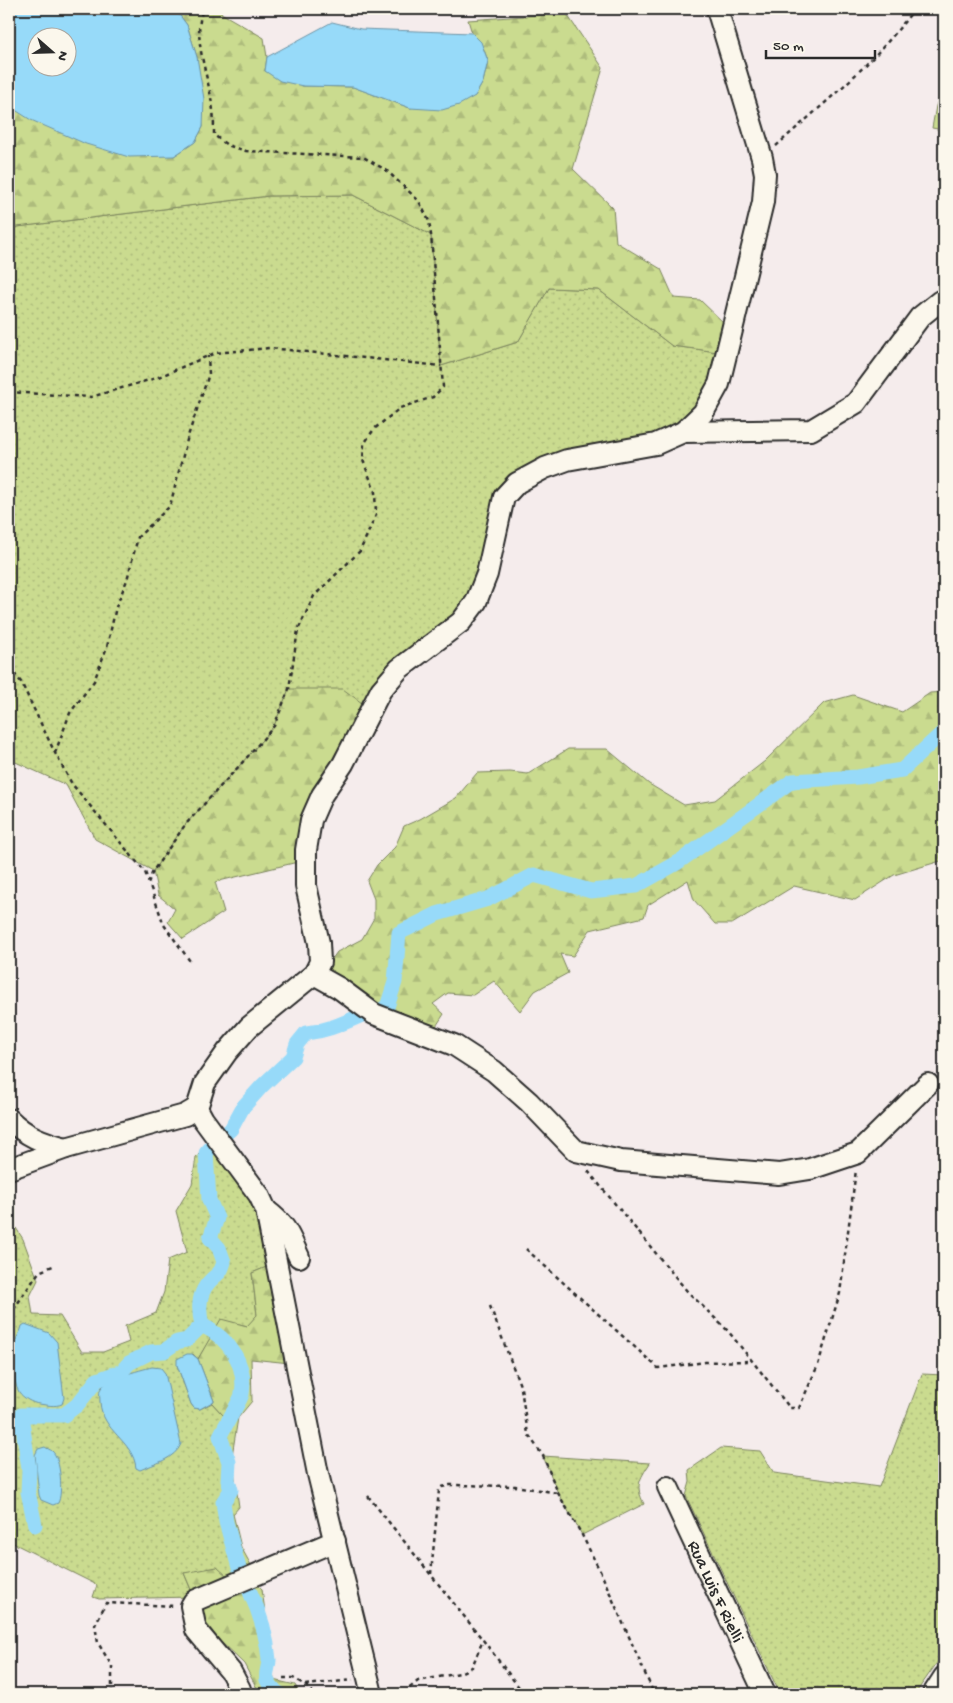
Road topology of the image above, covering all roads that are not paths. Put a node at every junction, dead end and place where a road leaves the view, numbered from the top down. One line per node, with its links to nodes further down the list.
1 (717, 9): 3 (street)
2 (944, 301): 3 (street)
3 (683, 432): 4 (street)
4 (314, 974): 5 (street); 6 (street)
5 (928, 1084)
6 (197, 1108): 8 (street); 10 (street)
7 (9, 1119): 8 (street)
8 (66, 1148): 9 (street)
9 (9, 1169)
10 (266, 1210): 11 (street); 13 (street)
11 (299, 1257)
12 (668, 1488): 17 (street, Rua Luis F Rielli)
13 (335, 1541): 15 (street); 16 (street)
14 (944, 1677): 18 (street)
15 (371, 1686)
16 (240, 1694)
17 (765, 1694)
18 (933, 1694)

